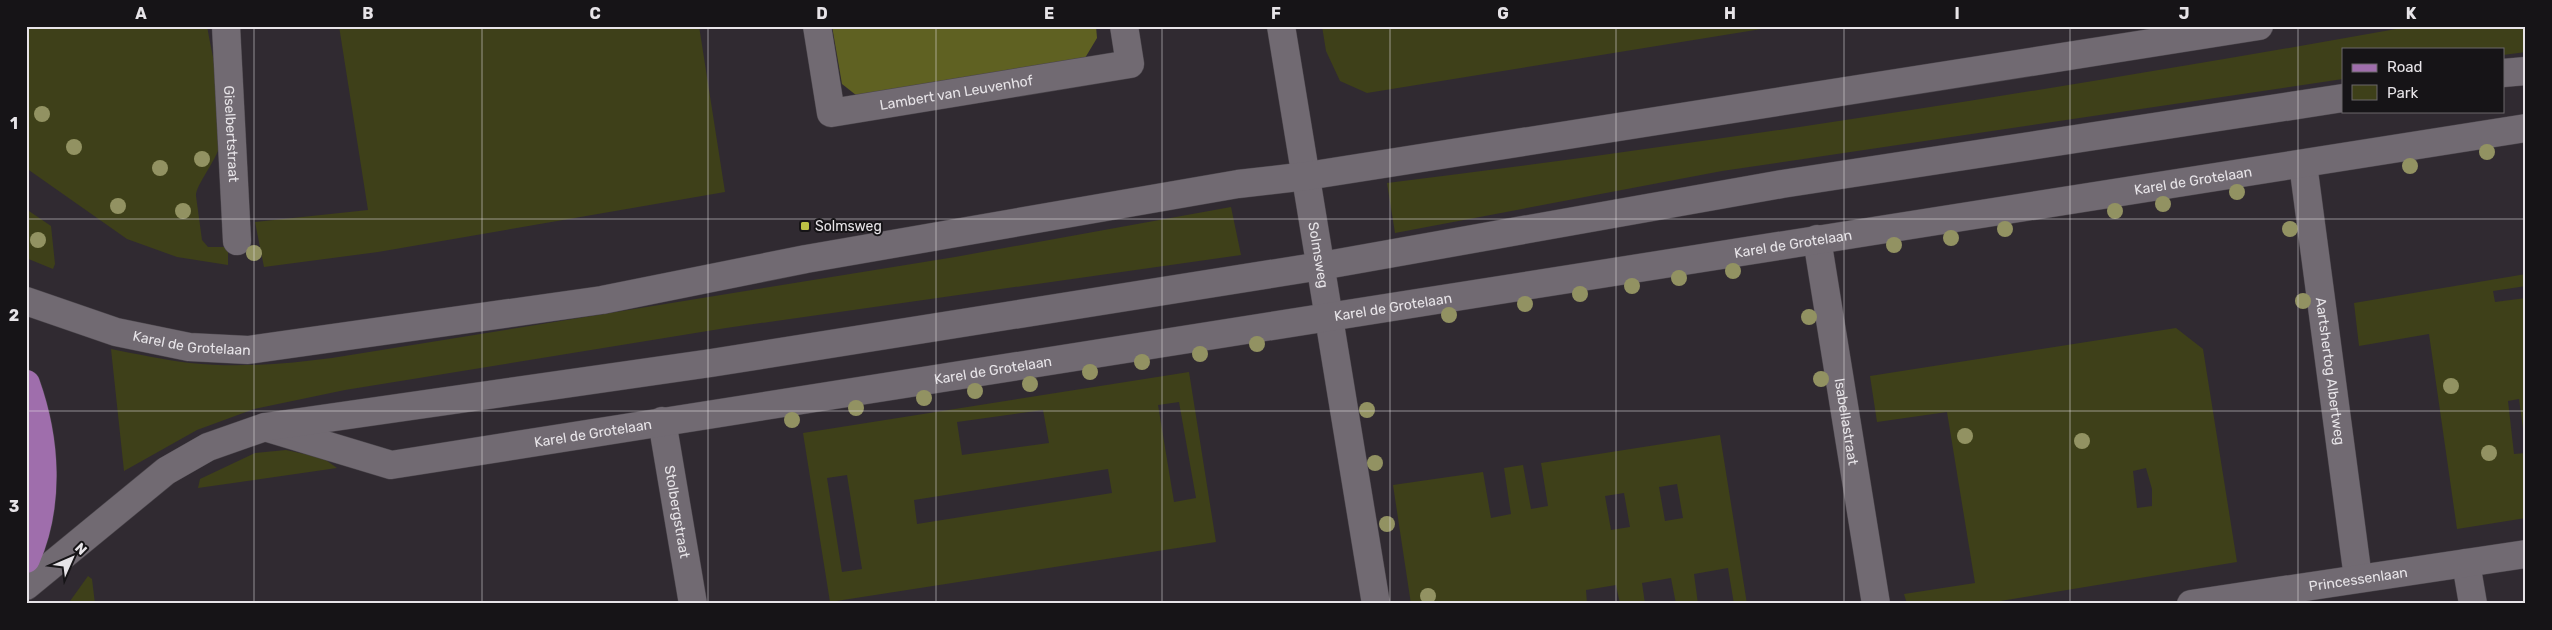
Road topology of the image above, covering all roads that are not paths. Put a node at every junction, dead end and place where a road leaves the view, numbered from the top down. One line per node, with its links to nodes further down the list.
1 (226, 26): 13 (street, Giselbertstraat)
2 (817, 26): 3 (street, Lambert van Leuvenhof)
3 (1124, 26)
4 (1281, 26): 11 (street, Solmsweg)
5 (2259, 26): 11 (street, Karel de Grotelaan)
6 (2526, 71): 7 (street)
7 (2504, 73)
8 (2342, 98): 14 (street)
9 (2526, 128): 10 (street, Karel de Grotelaan)
10 (2304, 164): 12 (street, Karel de Grotelaan); 23 (street, Aartshertog Albertweg)
11 (1307, 176): 14 (street, Solmsweg); 15 (street, Karel de Grotelaan)
12 (1817, 238): 16 (street, Karel de Grotelaan); 27 (street, Isabellastraat)
13 (237, 241)
14 (1321, 266): 16 (street, Solmsweg); 19 (street)
15 (26, 301)
16 (1330, 317): 18 (street, Karel de Grotelaan); 26 (street, Solmsweg)
17 (26, 384): 21 (main road)
18 (662, 421): 19 (street, Karel de Grotelaan); 25 (street, Stolbergstraat)
19 (265, 427): 24 (street)
20 (2526, 554): 22 (street, Princessenlaan)
21 (26, 560)
22 (2466, 563): 23 (street, Princessenlaan); 29 (street)
23 (2358, 578): 28 (street, Princessenlaan)
24 (26, 586)
25 (693, 604)
26 (1376, 604)
27 (1876, 604)
28 (2191, 604)
29 (2473, 604)

